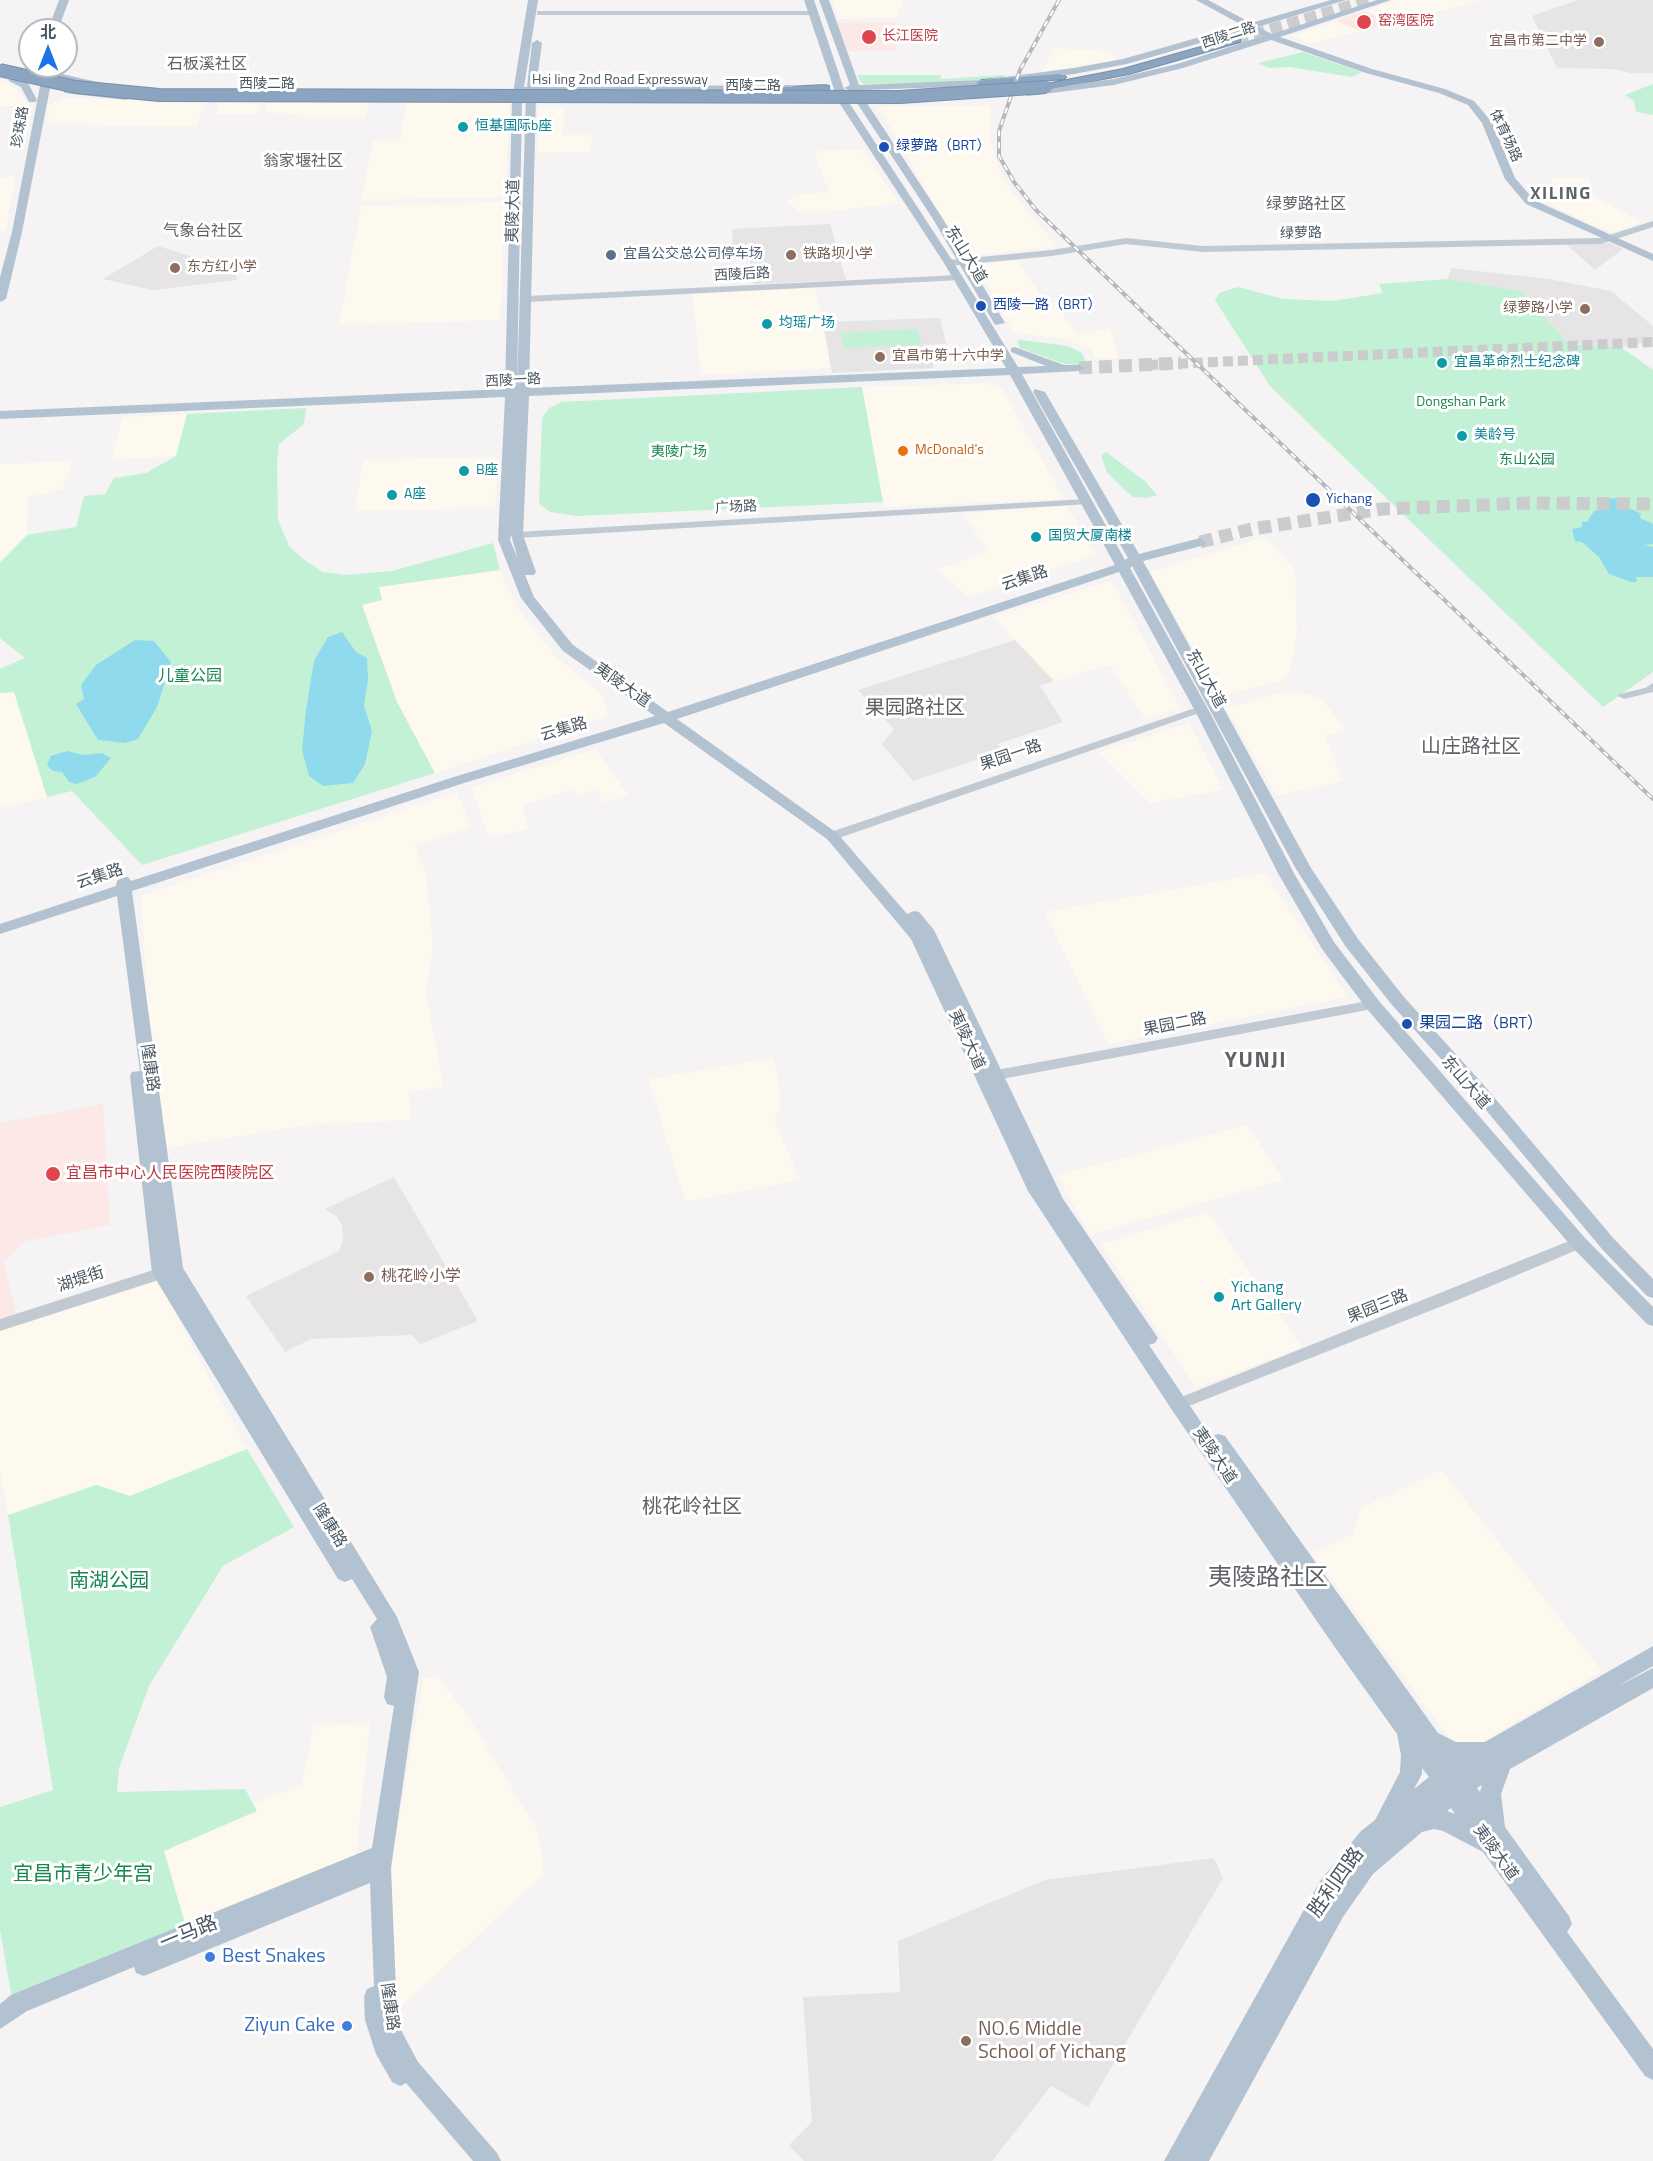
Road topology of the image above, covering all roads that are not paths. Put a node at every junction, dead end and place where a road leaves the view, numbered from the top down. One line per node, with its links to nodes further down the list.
1 (64, 0): 12 (main road)
2 (70, 0): 13 (main road)
3 (533, 0): 31 (main road, 夷陵大道)
4 (542, 0): 11 (main road, 夷陵大道)
5 (824, 0): 33 (main road, 东山大道)
6 (1201, 0): 14 (main road)
7 (1208, 0): 14 (main road)
8 (1341, 0): 14 (main road, 西陵二路)
9 (1386, 0): 15 (main road, 西陵二路)
10 (812, 7): 11 (street); 35 (main road, 东山大道)
11 (540, 13): 32 (main road, 夷陵大道)
12 (57, 18)
13 (64, 18)
14 (1251, 26): 15 (main road, 体育场路); 28 (main road, 西陵二路)
15 (1273, 36): 27 (main road, 西陵二路); 40 (main road, 体育场路)
16 (1236, 39): 17 (highway, Hsi ling 2nd Road Expressway); 27 (highway); 29 (highway, Hsi ling 2nd Road Expressway)
17 (1143, 63): 28 (highway); 29 (highway, Hsi ling 2nd Road Expressway)
18 (0, 66): 19 (main road, 西陵二路); 34 (highway, Hsi ling 2nd Road Expressway, bridge); 35 (highway, Hsi ling 2nd Road Expressway, bridge)
19 (18, 70)
20 (0, 76): 26 (main road, 西陵二路)
21 (20, 78): 26 (main road, 西陵二路)
22 (42, 78): 37 (main road, 珍珠路)
23 (43, 78): 38 (main road, 珍珠路)
24 (49, 78): 36 (main road, 西陵二路)
25 (63, 78): 31 (main road, 西陵二路)
26 (12, 79): 37 (main road)
27 (1114, 82): 33 (main road, 西陵二路)
28 (982, 83): 33 (main road, 西陵二路)
29 (1045, 85): 34 (highway, Hsi ling 2nd Road Expressway, bridge); 35 (highway, Hsi ling 2nd Road Expressway, bridge)
30 (825, 88): 32 (main road, 西陵二路); 34 (highway, bridge); 35 (main road, 西陵二路)
31 (518, 94): 32 (main road, 西陵二路); 36 (main road, 西陵二路); 53 (main road, 夷陵大道)
32 (531, 94): 34 (main road, 西陵二路); 46 (main road, 夷陵大道)
33 (858, 94): 35 (main road, 西陵二路); 42 (main road, 东山大道)
34 (560, 95): 35 (main road, 西陵二路); 35 (highway, bridge)
35 (841, 95): 42 (main road, 东山大道)
36 (124, 97): 38 (main road)
37 (32, 100): 43 (main road, 珍珠路)
38 (37, 119): 45 (main road, 珍珠路)
39 (1653, 224): 40 (street, 绿萝路)
40 (1613, 239): 41 (main road, 体育场路); 42 (street, 绿萝路)
41 (1653, 257)
42 (956, 262): 44 (main road, 东山大道); 47 (main road, 东山大道)
43 (0, 267)
44 (958, 278): 46 (street, 西陵后路); 47 (main road, 东山大道)
45 (0, 299)
46 (527, 299): 53 (main road, 夷陵大道)
47 (1009, 351): 49 (main road); 50 (main road, 东山大道); 51 (main road)
48 (1079, 368): 49 (main road, 西陵一路)
49 (1066, 369): 50 (main road, 西陵一路)
50 (1018, 372): 51 (main road, 西陵一路); 52 (main road, 东山大道); 58 (main road, 东山大道)
51 (986, 373): 52 (main road); 53 (main road, 西陵一路)
52 (1025, 391): 55 (main road, 东山大道)
53 (517, 394): 54 (main road, 西陵一路); 56 (main road, 夷陵大道); 63 (main road, 夷陵大道)
54 (0, 417)
55 (1086, 502): 56 (street, 广场路); 59 (main road, 东山大道)
56 (517, 531): 63 (main road, 夷陵大道)
57 (1200, 543): 58 (main road, 云集路)
58 (1135, 559): 59 (main road, 云集路); 72 (main road, 东山大道)
59 (1120, 564): 62 (main road, 东山大道); 63 (main road, 云集路)
60 (1653, 686): 61 (street)
61 (1624, 696)
62 (1201, 709): 64 (street, 果园一路); 68 (main road, 东山大道)
63 (666, 712): 64 (main road, 夷陵大道); 65 (main road, 云集路)
64 (837, 834): 69 (main road, 夷陵大道)
65 (119, 886): 66 (main road, 云集路); 67 (main road, 云集路); 71 (main road, 隆康路)
66 (0, 921)
67 (0, 929)
68 (1373, 1005): 69 (street, 果园二路); 70 (main road, 东山大道)
69 (990, 1076): 75 (main road, 夷陵大道); 78 (main road, 夷陵大道)
70 (1579, 1243): 73 (main road, 东山大道); 75 (street, 果园三路)
71 (167, 1271): 74 (street, 湖堤街); 85 (main road, 隆康路)
72 (1653, 1291)
73 (1653, 1319)
74 (0, 1325)
75 (1189, 1400): 79 (main road, 夷陵大道)
76 (1653, 1655): 80 (main road, 胜利四路)
77 (1653, 1677): 80 (main road, 胜利四路)
78 (1400, 1722): 81 (main road, 夷陵大道); 83 (main road)
79 (1427, 1734): 80 (main road); 81 (main road, 夷陵大道)
80 (1496, 1756): 81 (main road, 胜利四路); 84 (main road)
81 (1452, 1782): 82 (main road, 胜利四路); 83 (main road, 胜利四路); 84 (main road, 夷陵大道)
82 (1412, 1825): 84 (main road); 93 (main road, 胜利四路)
83 (1375, 1833): 92 (main road, 胜利四路)
84 (1496, 1844): 88 (main road, 夷陵大道); 89 (main road, 夷陵大道)
85 (375, 1864): 86 (main road, 一马路); 87 (main road, 一马路); 90 (main road, 隆康路); 91 (main road, 隆康路)
86 (0, 2018)
87 (0, 2032)
88 (1653, 2052)
89 (1653, 2068)
90 (475, 2161)
91 (489, 2161)
92 (1176, 2161)
93 (1196, 2161)

